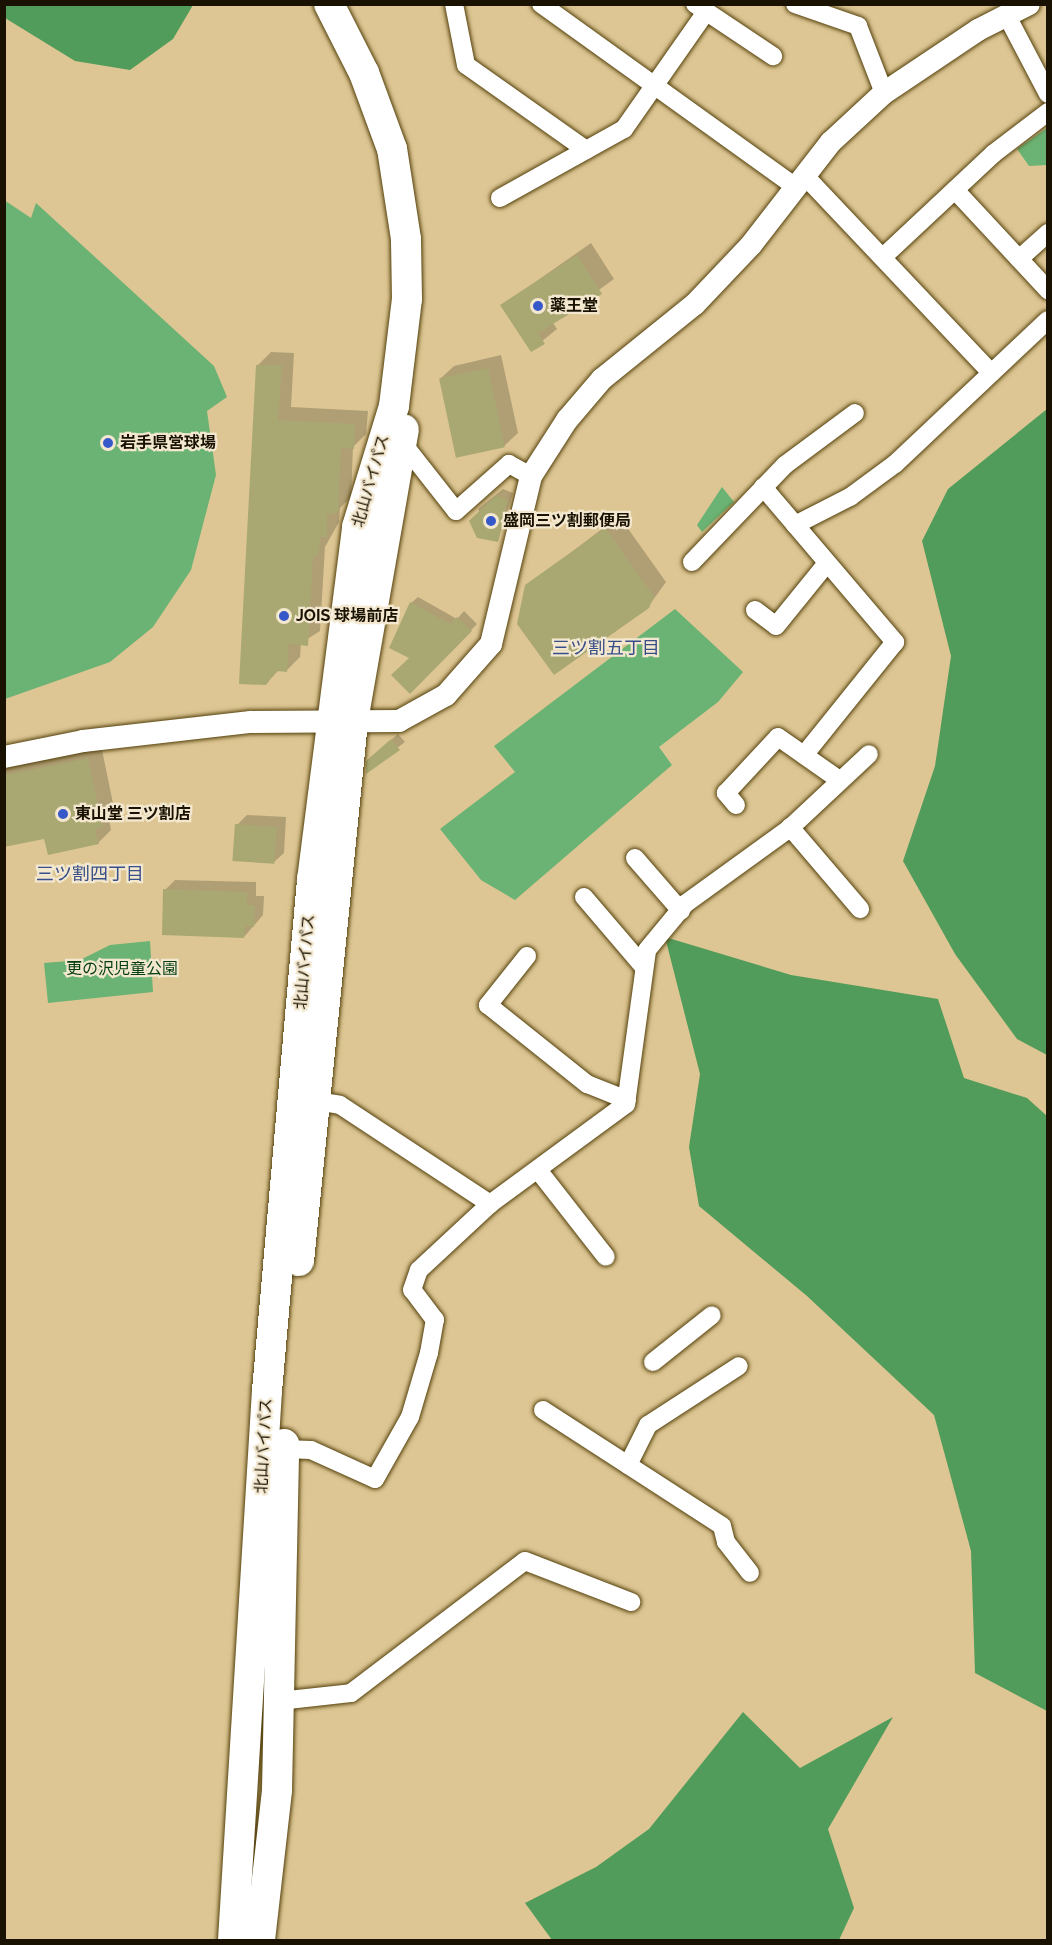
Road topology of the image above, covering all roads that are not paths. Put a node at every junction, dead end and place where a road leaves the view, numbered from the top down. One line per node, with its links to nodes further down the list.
1 (329, 4): 32 (highway, 北山バイパス)
2 (349, 4): 25 (highway, 北山バイパス)
3 (454, 4): 14 (street)
4 (541, 4): 10 (street)
5 (795, 4): 11 (street)
6 (1029, 4): 8 (street)
7 (701, 8): 9 (street); 10 (street)
8 (1007, 16): 11 (street); 12 (street)
9 (772, 56)
10 (656, 84): 14 (street); 15 (street)
11 (884, 93): 15 (street)
12 (1047, 94)
13 (1047, 112): 16 (street)
14 (586, 150): 17 (street)
15 (800, 181): 19 (street); 26 (street)
16 (955, 190): 19 (street); 20 (street)
17 (501, 198)
18 (1047, 233): 20 (street)
19 (883, 257): 23 (street)
20 (1019, 259): 21 (street)
21 (1047, 290)
22 (1047, 320): 23 (street)
23 (991, 373): 28 (street)
24 (855, 413): 27 (street)
25 (401, 441): 26 (street); 32 (highway, 北山バイパス)
26 (531, 476): 32 (street)
27 (763, 487): 28 (street); 29 (street)
28 (795, 525): 30 (street)
29 (692, 562)
30 (827, 562): 31 (street); 34 (street)
31 (755, 610)
32 (342, 721): 35 (street); 46 (highway, 北山バイパス); 59 (highway, 北山バイパス)
33 (869, 754): 36 (street)
34 (804, 755): 36 (street); 37 (street)
35 (4, 757)
36 (838, 779): 38 (street)
37 (736, 805)
38 (790, 827): 41 (street); 42 (street)
39 (635, 858): 42 (street)
40 (584, 897): 44 (street)
41 (860, 909)
42 (681, 911): 44 (street)
43 (527, 956): 45 (street)
44 (642, 966): 45 (street)
45 (627, 1100): 47 (street)
46 (315, 1101): 48 (street); 54 (highway, 北山バイパス)
47 (538, 1170): 48 (street); 49 (street)
48 (490, 1204): 54 (street)
49 (606, 1257)
50 (712, 1315): 51 (street)
51 (653, 1362)
52 (739, 1366): 55 (street)
53 (543, 1410): 55 (street)
54 (284, 1449): 58 (highway, 北山バイパス)
55 (628, 1466): 56 (street)
56 (750, 1573)
57 (631, 1602): 58 (street)
58 (279, 1701): 60 (highway, 北山バイパス)
59 (232, 1941)
60 (260, 1941)

